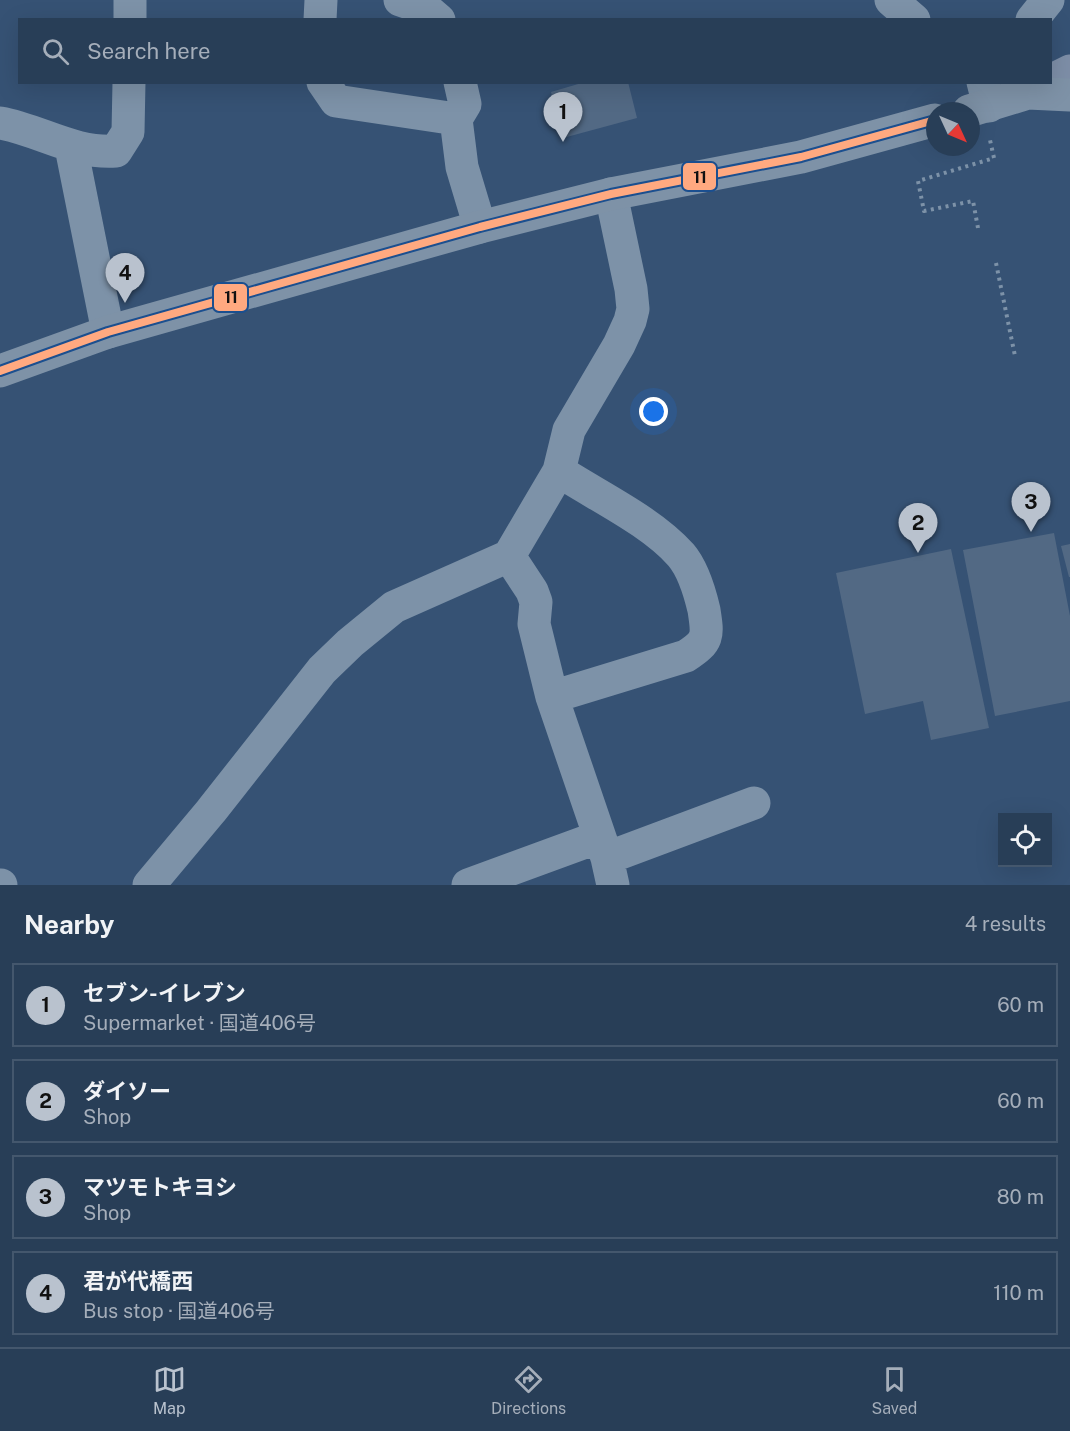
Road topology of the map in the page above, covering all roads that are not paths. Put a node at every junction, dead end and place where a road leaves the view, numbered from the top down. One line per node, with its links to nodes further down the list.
1 (130, 0): 6 (street)
2 (321, 0): 7 (street)
3 (400, 0): 8 (street)
4 (891, 0): 9 (street)
5 (1048, 0): 10 (street)
6 (130, 18)
7 (320, 18)
8 (437, 18)
9 (912, 18)
10 (1034, 18)
11 (1070, 71): 12 (main road)
12 (1052, 81)
13 (129, 84): 22 (street)
14 (324, 84): 19 (street)
15 (460, 84): 19 (street)
16 (1042, 86): 17 (highway); 18 (highway)
17 (1070, 95)
18 (980, 100)
19 (456, 119): 24 (street)
20 (926, 122): 23 (highway)
21 (0, 123): 22 (street)
22 (71, 147): 25 (street)
23 (612, 194): 24 (highway); 27 (street)
24 (480, 227): 25 (highway)
25 (108, 332): 26 (highway)
26 (0, 371)
27 (559, 471): 28 (street); 29 (street)
28 (509, 556): 29 (street); 32 (street)
29 (552, 697): 31 (street)
30 (754, 803): 31 (street)
31 (606, 860): 33 (street)
32 (149, 885)
33 (468, 885)

